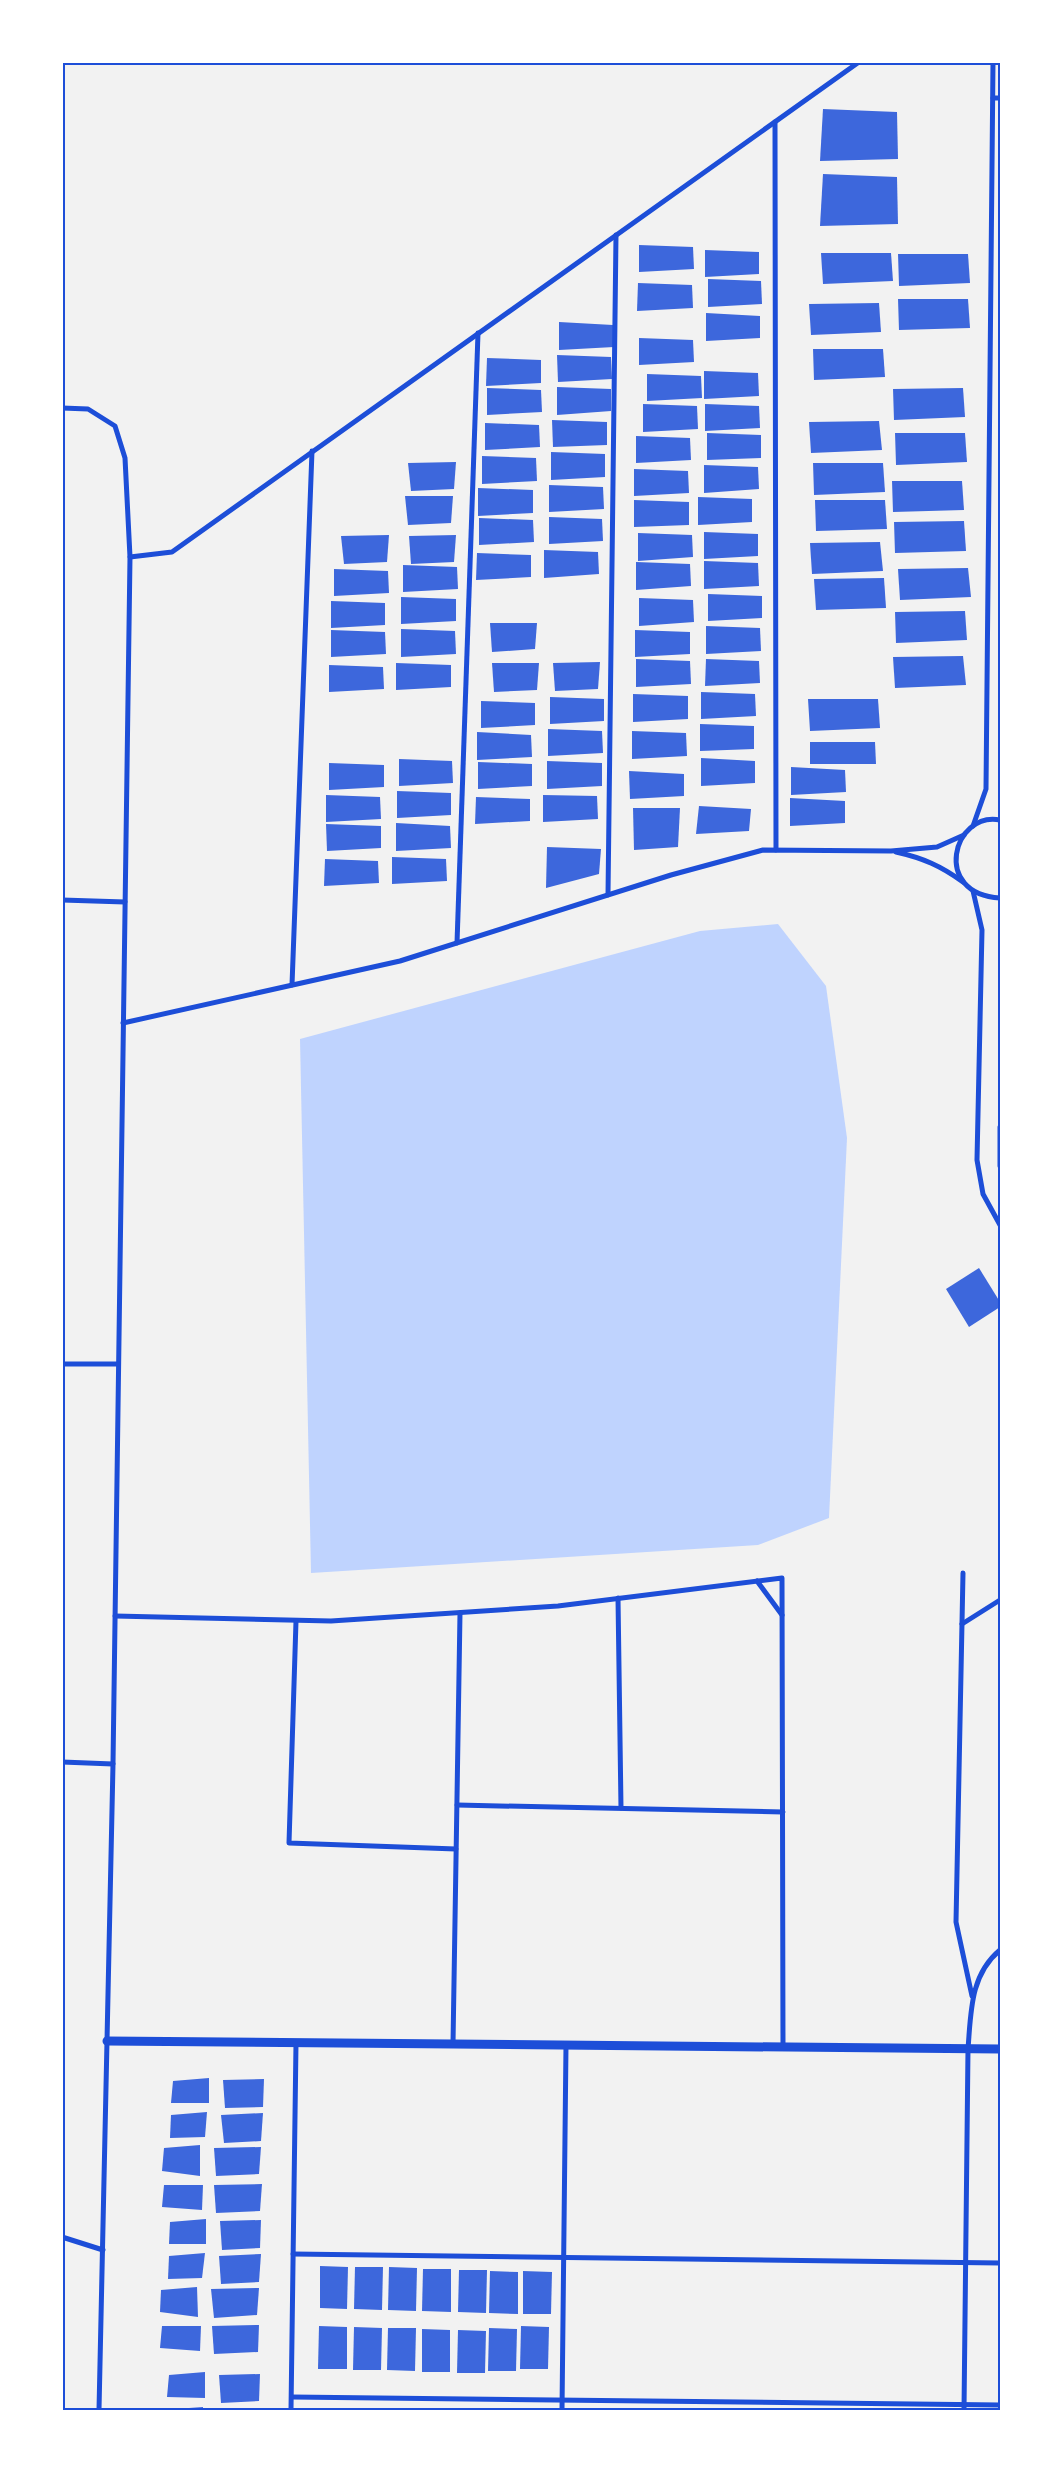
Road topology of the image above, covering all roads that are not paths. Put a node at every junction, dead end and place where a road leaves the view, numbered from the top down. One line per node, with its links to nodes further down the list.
1 (859, 62): 5 (street)
2 (993, 62): 3 (street)
3 (993, 98): 4 (street); 12 (street)
4 (1000, 98)
5 (774, 122): 6 (street); 14 (street)
6 (616, 235): 7 (street); 18 (street)
7 (478, 333): 9 (street); 22 (street)
8 (62, 408): 10 (street)
9 (312, 451): 10 (street); 23 (street)
10 (130, 557): 21 (street)
11 (1000, 820): 12 (street)
12 (974, 826): 13 (street)
13 (964, 835): 15 (street); 16 (street)
14 (776, 850): 15 (street); 18 (street)
15 (891, 851): 16 (street)
16 (963, 883): 17 (street)
17 (973, 891): 19 (street); 27 (street)
18 (608, 895): 22 (street)
19 (1000, 898)
20 (62, 900): 21 (street)
21 (125, 902): 24 (street)
22 (457, 943): 23 (street)
23 (292, 985): 24 (street)
24 (123, 1023): 29 (street)
25 (1000, 1128): 26 (street)
26 (1000, 1166)
27 (1000, 1225)
28 (62, 1364): 29 (street)
29 (118, 1364): 36 (street)
30 (963, 1573): 38 (street)
31 (757, 1581): 32 (street); 35 (street); 35 (street)
32 (618, 1598): 34 (street); 42 (street)
33 (1000, 1600): 38 (street)
34 (460, 1613): 37 (street); 41 (street)
35 (782, 1615): 43 (street)
36 (115, 1616): 37 (street); 40 (street)
37 (296, 1620): 44 (street)
38 (962, 1624): 46 (street)
39 (62, 1762): 40 (street)
40 (113, 1764): 47 (street)
41 (457, 1804): 42 (street); 44 (street)
42 (621, 1808): 43 (street)
43 (783, 1812): 51 (street)
44 (456, 1849): 49 (street)
45 (1000, 1950): 46 (street)
46 (972, 1997): 52 (street)
47 (107, 2041): 48 (street); 55 (street)
48 (296, 2043): 49 (street); 56 (street)
49 (453, 2044): 50 (street)
50 (566, 2045): 51 (street); 57 (street)
51 (783, 2047): 52 (street)
52 (968, 2049): 53 (street); 58 (street)
53 (1000, 2049)
54 (62, 2237): 55 (street)
55 (103, 2250): 64 (street)
56 (293, 2254): 57 (street); 60 (street)
57 (563, 2257): 58 (street); 61 (street)
58 (966, 2262): 59 (street); 63 (street)
59 (1000, 2263)
60 (292, 2397): 61 (street); 65 (street)
61 (562, 2400): 63 (street); 66 (street)
62 (1000, 2405): 63 (street)
63 (964, 2408)
64 (99, 2410)
65 (292, 2410)
66 (562, 2410)

